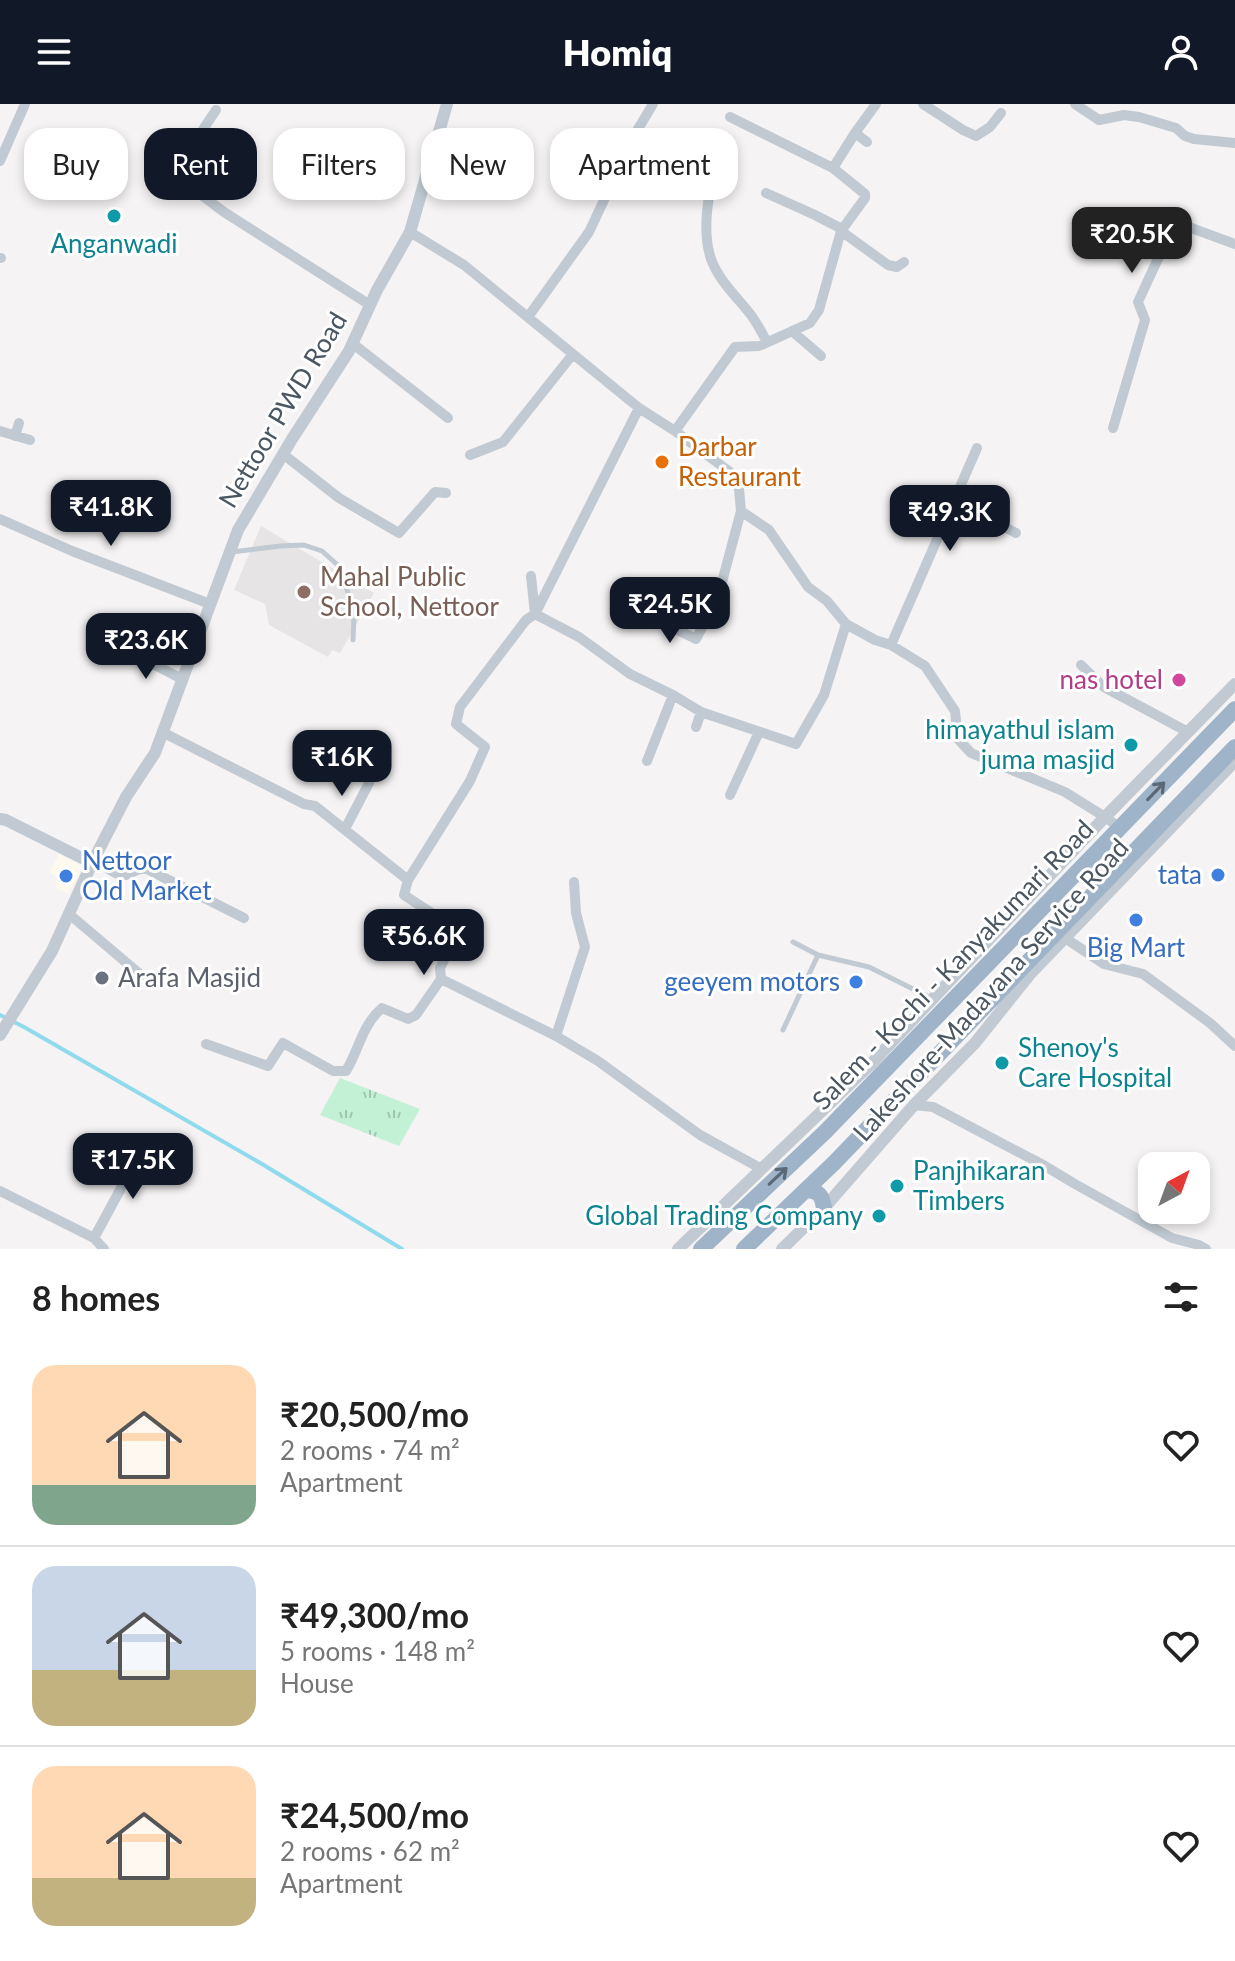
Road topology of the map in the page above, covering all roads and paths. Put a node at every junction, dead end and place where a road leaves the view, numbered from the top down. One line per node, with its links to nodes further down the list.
1 (25, 104): 15 (street)
2 (447, 104): 22 (street, Nettoor PWD Road)
3 (653, 104): 11 (street)
4 (876, 104): 12 (street)
5 (923, 104): 8 (street)
6 (1075, 104): 14 (street)
7 (216, 110): 10 (street)
8 (1001, 113)
9 (730, 117): 16 (street)
10 (204, 128)
11 (639, 128)
12 (855, 133): 13 (street); 16 (street)
13 (867, 142)
14 (1235, 143)
15 (1, 157)
16 (833, 168): 21 (street)
17 (766, 193): 21 (street)
18 (208, 200): 25 (street)
19 (604, 200): 26 (street)
20 (708, 200): 28 (street)
21 (841, 230): 24 (street); 27 (street)
22 (410, 232): 25 (street, Nettoor PWD Road); 26 (street)
23 (1235, 244): 35 (street)
24 (904, 262)
25 (370, 305): 29 (street, Nettoor PWD Road)
26 (528, 317): 30 (street)
27 (792, 331): 28 (street); 31 (street)
28 (767, 342): 37 (street)
29 (352, 343): 33 (street); 41 (street, Nettoor PWD Road)
30 (573, 354): 32 (street); 42 (street)
31 (821, 356)
32 (639, 408): 37 (street); 51 (street)
33 (448, 418)
34 (19, 423): 38 (street)
35 (1113, 428)
36 (0, 431): 38 (street)
37 (675, 431): 45 (street)
38 (15, 436): 39 (street)
39 (30, 440)
40 (977, 448): 44 (street)
41 (283, 454): 43 (street); 48 (street, Nettoor PWD Road)
42 (470, 455)
43 (446, 493)
44 (955, 501): 47 (street); 55 (street)
45 (741, 511): 52 (street); 53 (street)
46 (0, 519): 50 (street)
47 (1016, 533)
48 (231, 552): 50 (street, Nettoor PWD Road); 54 (lane)
49 (531, 576): 51 (street)
50 (210, 604): 58 (street, Nettoor PWD Road)
51 (535, 614): 60 (street); 77 (street)
52 (659, 621)
53 (846, 624): 55 (street); 65 (street)
54 (353, 640)
55 (891, 645): 72 (street)
56 (123, 654): 58 (street)
57 (1081, 665): 66 (street)
58 (182, 679): 64 (street, Nettoor PWD Road)
59 (1235, 684): 66 (street, Lakeshore-Madavana Service Road)
60 (673, 695): 62 (street); 68 (street)
61 (1235, 709): 74 (highway, Salem - Kochi - Kanyakumari Road, one-way to 61)
62 (701, 712): 63 (street); 65 (street)
63 (696, 727)
64 (162, 732): 75 (street); 76 (street, Nettoor PWD Road)
65 (759, 732): 71 (street)
66 (1188, 732): 72 (street, Lakeshore-Madavana Service Road)
67 (1235, 747): 97 (highway, Salem - Kochi - Kanyakumari Road)
68 (647, 761)
69 (1235, 761): 81 (street, Lakeshore-Madavana Service Road)
70 (369, 783): 75 (street)
71 (730, 795)
72 (1105, 817): 74 (street); 86 (street, Lakeshore-Madavana Service Road)
73 (1, 820): 76 (street)
74 (1120, 828): 105 (highway, Salem - Kochi - Kanyakumari Road, one-way to 74)
75 (345, 829): 77 (street)
76 (93, 860): 79 (street, Nettoor PWD Road); 80 (street)
77 (408, 880): 85 (street)
78 (574, 882): 89 (street)
79 (69, 914): 84 (street); 88 (street, Nettoor PWD Road)
80 (244, 918)
81 (1065, 938): 91 (street); 92 (street, Lakeshore-Madavana Service Road)
82 (793, 942): 83 (lane)
83 (818, 955): 86 (lane); 87 (lane)
84 (141, 975)
85 (441, 979): 89 (street); 90 (street)
86 (931, 999): 96 (street, Lakeshore-Madavana Service Road)
87 (783, 1030)
88 (0, 1035)
89 (556, 1036): 96 (street)
90 (206, 1044)
91 (1235, 1046)
92 (934, 1083): 93 (street, Lakeshore-Madavana Service Road); 94 (street)
93 (914, 1105): 94 (street); 99 (street, Lakeshore-Madavana Service Road)
94 (933, 1107): 101 (street)
95 (138, 1147): 100 (street)
96 (762, 1169): 104 (street, Lakeshore-Madavana Service Road)
97 (806, 1190): 99 (highway); 106 (highway, Salem - Kochi - Kanyakumari Road)
98 (0, 1191): 100 (street)
99 (824, 1208): 102 (street, Lakeshore-Madavana Service Road)
100 (94, 1238): 103 (street)
101 (1180, 1245): 107 (street)
102 (786, 1247)
103 (104, 1249)
104 (678, 1249)
105 (701, 1249)
106 (744, 1249)
107 (1206, 1249)

